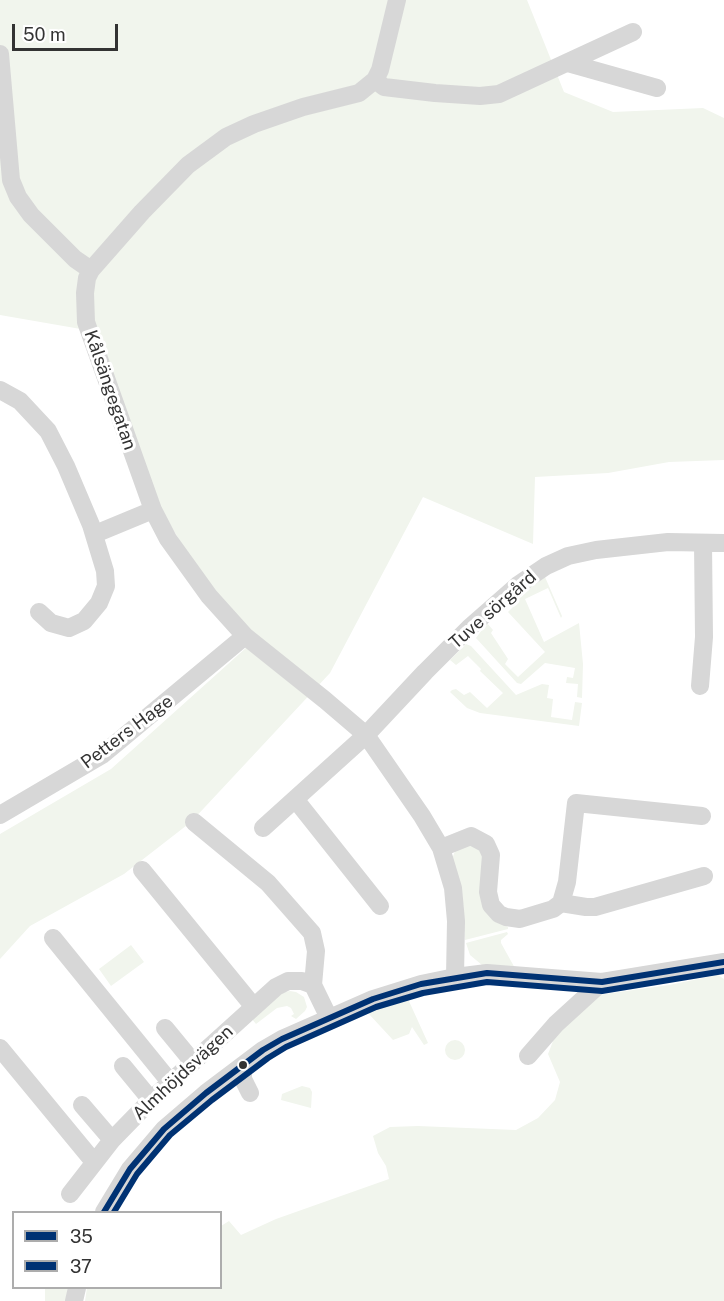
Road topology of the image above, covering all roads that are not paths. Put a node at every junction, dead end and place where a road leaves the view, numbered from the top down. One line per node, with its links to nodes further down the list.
1 (397, 0): 5 (street)
2 (633, 32): 4 (street)
3 (0, 54): 7 (street)
4 (561, 65): 5 (street); 6 (street)
5 (375, 80): 7 (street, Kålsängegatan)
6 (657, 88)
7 (91, 270): 9 (street, Kålsängegatan)
8 (0, 390): 10 (street)
9 (153, 510): 10 (street); 14 (street, Kålsängegatan)
10 (95, 534): 13 (street)
11 (703, 543): 12 (street, Tuve sörgård); 15 (street); 16 (street, Tuve sörgård)
12 (724, 543)
13 (39, 612)
14 (245, 636): 16 (street, Kålsängegatan); 18 (street, Petters Hage)
15 (700, 686)
16 (366, 735): 17 (street); 22 (street, Kålsängegatan)
17 (295, 800): 21 (street); 26 (street)
18 (0, 814)
19 (702, 816): 25 (street)
20 (194, 822): 31 (street)
21 (263, 828)
22 (441, 848): 25 (street); 29 (street, Kålsängegatan)
23 (142, 870): 32 (street)
24 (704, 876): 25 (street)
25 (561, 903)
26 (380, 906)
27 (53, 938): 40 (street)
28 (724, 963): 30 (street)
29 (455, 977): 30 (street); 33 (street)
30 (602, 982): 36 (street)
31 (313, 985): 32 (street, Almhöjdsvägen); 33 (street)
32 (254, 1008): 37 (street, Almhöjdsvägen)
33 (329, 1018): 38 (street)
34 (165, 1028): 37 (street)
35 (0, 1048): 45 (street)
36 (528, 1056)
37 (193, 1062): 40 (street, Almhöjdsvägen)
38 (243, 1065): 41 (street); 47 (street)
39 (123, 1066): 42 (street)
40 (170, 1082): 42 (street, Almhöjdsvägen)
41 (250, 1093)
42 (151, 1100): 44 (street, Almhöjdsvägen)
43 (82, 1105): 44 (street)
44 (112, 1140): 45 (street, Almhöjdsvägen)
45 (94, 1162): 46 (street, Almhöjdsvägen)
46 (70, 1194)
47 (105, 1211)

